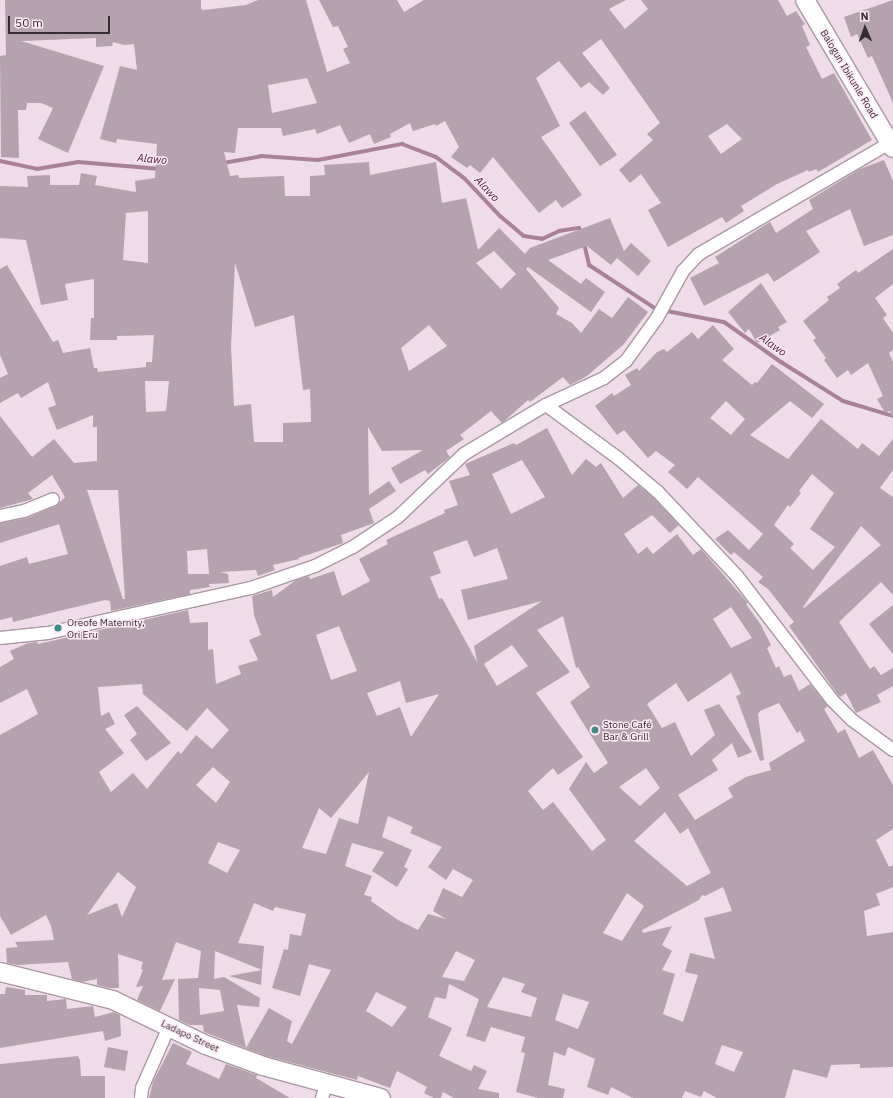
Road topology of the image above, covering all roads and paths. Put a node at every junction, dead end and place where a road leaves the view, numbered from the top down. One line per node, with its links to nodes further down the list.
1 (805, 0): 2 (main road, Balogun Ibikunle Road)
2 (891, 146): 3 (street)
3 (546, 405): 6 (street); 7 (street)
4 (53, 499): 5 (street)
5 (0, 516)
6 (0, 638)
7 (893, 750)
8 (0, 972): 9 (main road, Ladapo Street)
9 (170, 1026): 10 (main road, Ladapo Street); 11 (street)
10 (324, 1091): 12 (main road, Ladapo Street)
11 (141, 1098)
12 (381, 1098)

